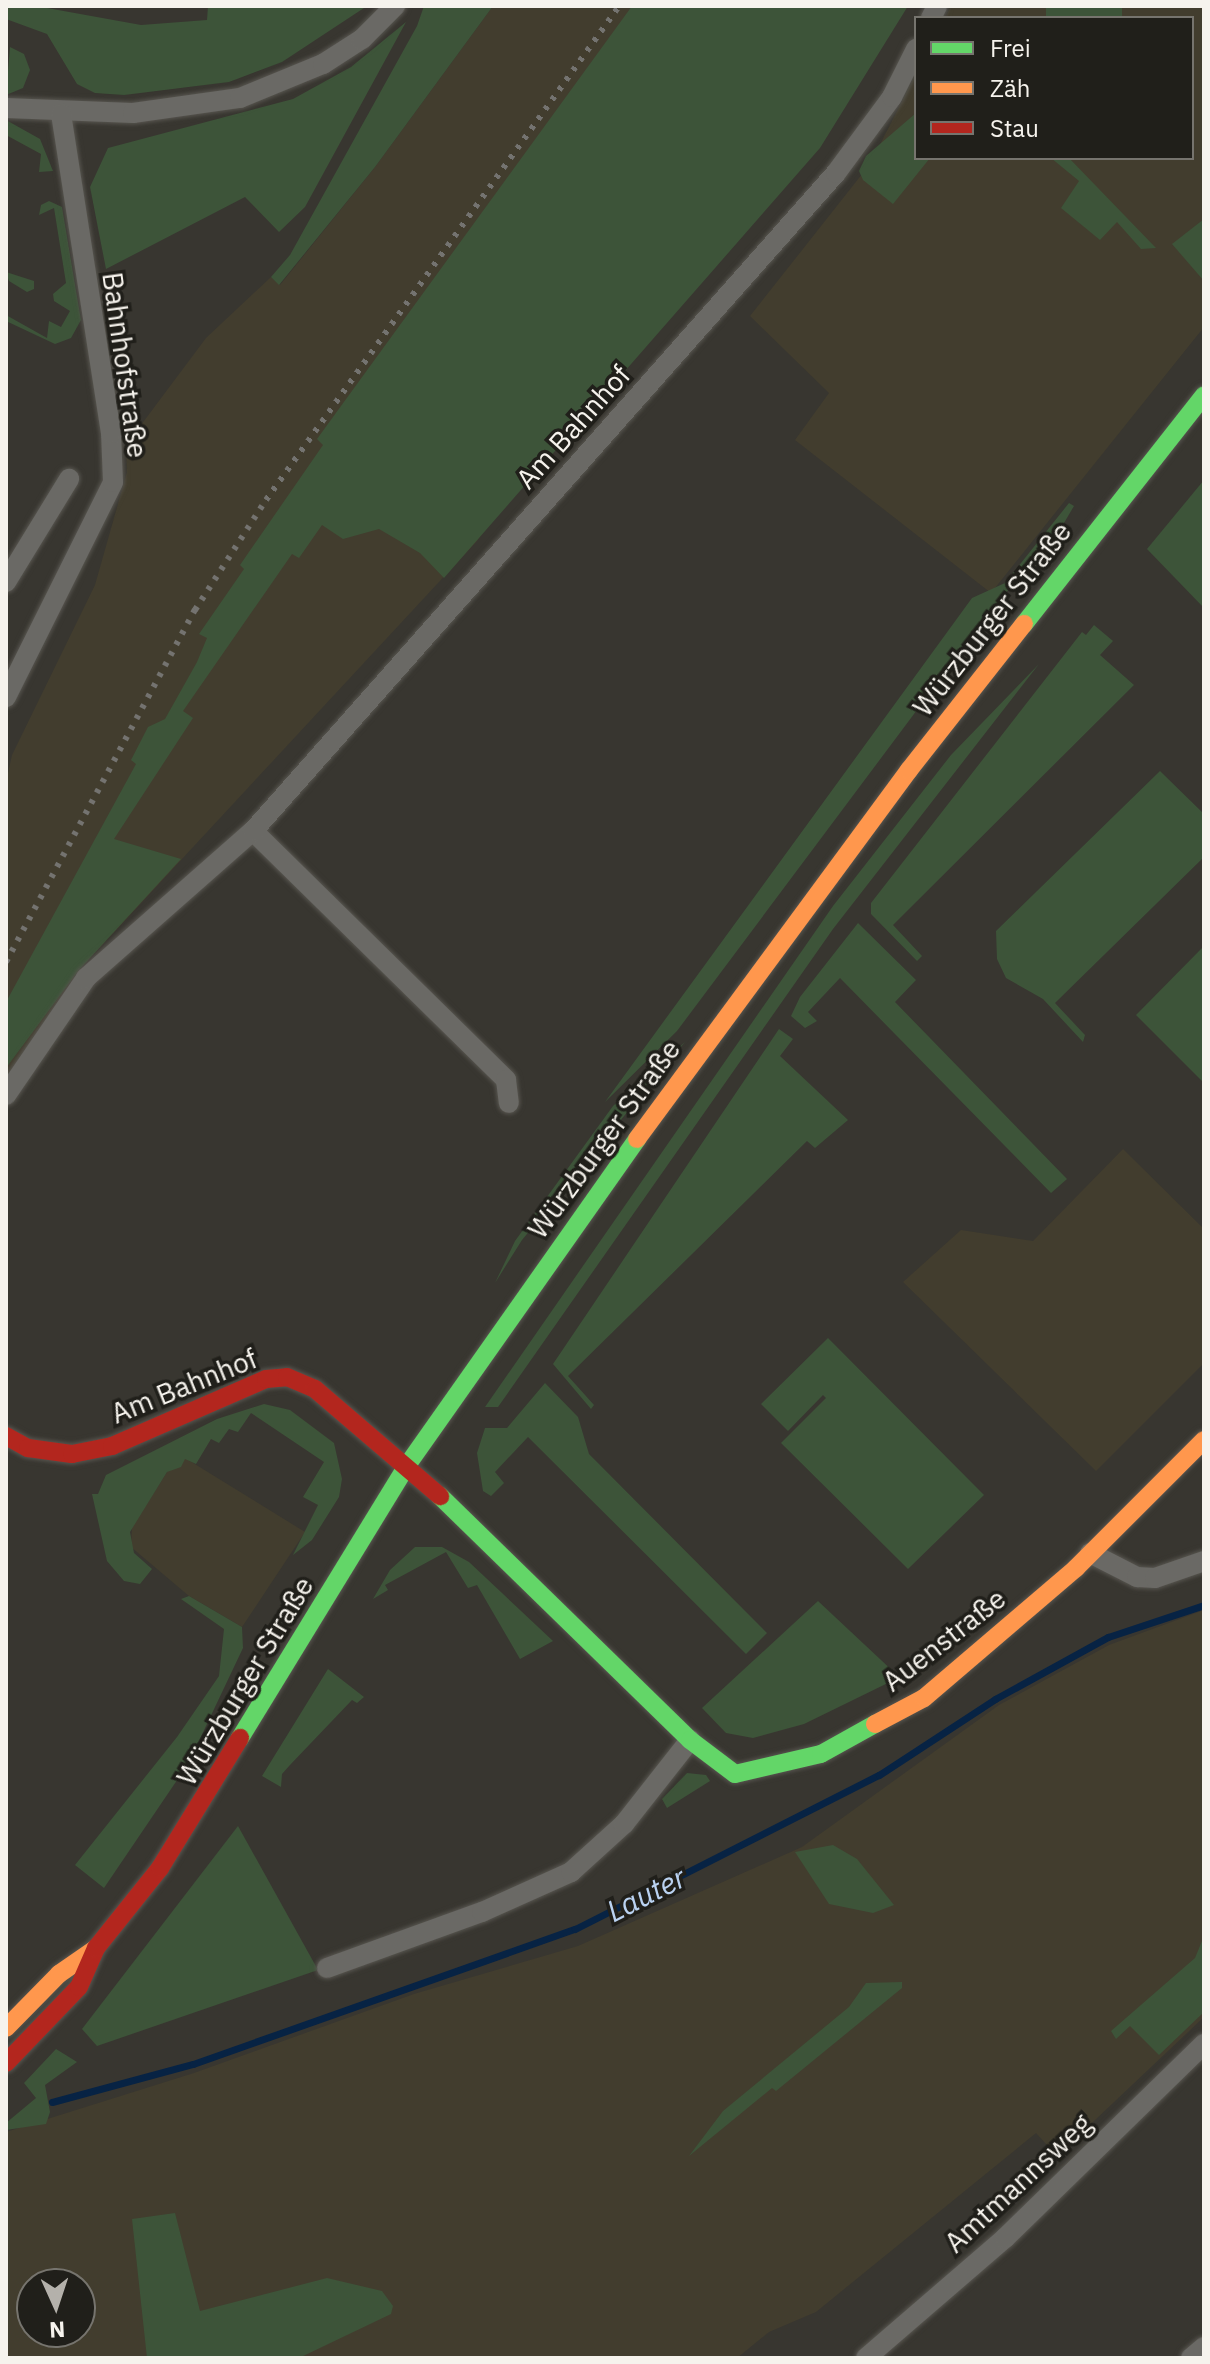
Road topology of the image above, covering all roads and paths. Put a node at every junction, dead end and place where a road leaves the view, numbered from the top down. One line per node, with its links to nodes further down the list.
1 (395, 6): 4 (street)
2 (914, 53): 9 (street, Am Bahnhof)
3 (6, 108): 4 (street)
4 (61, 114): 8 (street, Bahnhofstraße)
5 (1204, 395): 14 (main road, Würzburger Straße)
6 (69, 479): 7 (street)
7 (6, 582)
8 (6, 697)
9 (253, 831): 10 (street, Am Bahnhof); 11 (street)
10 (6, 1095)
11 (509, 1103)
12 (6, 1436): 14 (main road, Am Bahnhof)
13 (1204, 1440): 15 (main road, Auenstraße)
14 (408, 1464): 17 (main road, Auenstraße); 18 (main road, Würzburger Straße)
15 (1090, 1553): 16 (street); 17 (main road, Auenstraße)
16 (1204, 1561)
17 (690, 1740): 19 (street)
18 (96, 1948): 20 (main road, Würzburger Straße); 22 (main road, Würzburger Straße)
19 (327, 1968)
20 (6, 2028)
21 (1204, 2044): 24 (street, Amtmannsweg)
22 (6, 2063)
23 (1204, 2347): 25 (street)
24 (866, 2358)
25 (1191, 2358)

